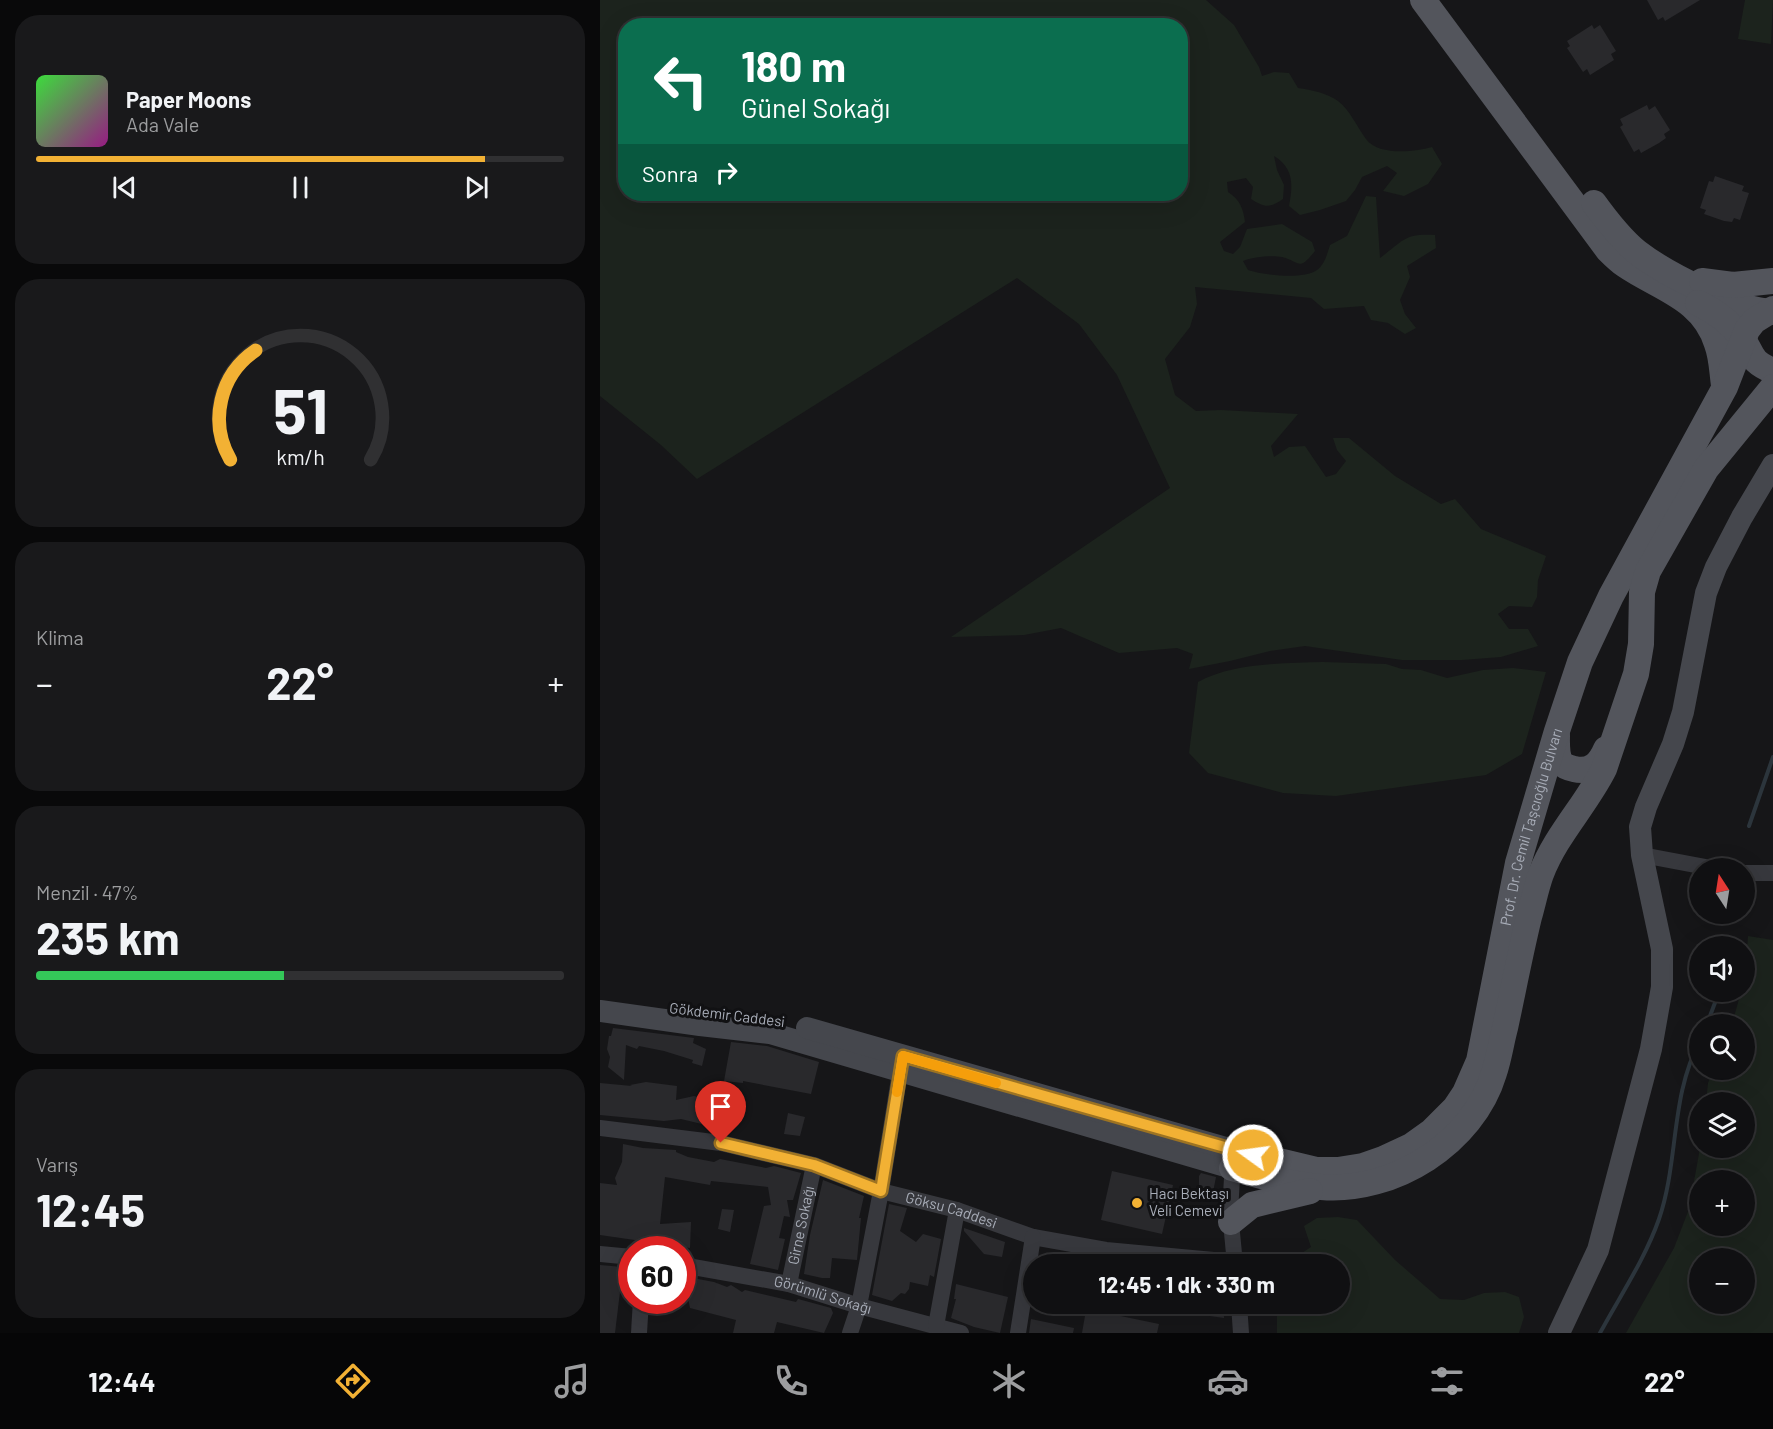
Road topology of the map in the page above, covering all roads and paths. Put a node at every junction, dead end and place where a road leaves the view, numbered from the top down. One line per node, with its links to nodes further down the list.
1 (1423, 0): 4 (main road)
2 (1444, 0): 4 (main road)
3 (1773, 281): 4 (main road)
4 (1679, 285): 5 (main road); 6 (main road); 8 (main road)
5 (1772, 311): 6 (main road, Prof. Dr. Cemil Taşcıoğlu Bulvarı)
6 (1744, 340): 7 (main road); 8 (main road, Prof. Dr. Cemil Taşcıoğlu Bulvarı)
7 (1773, 371)
8 (1725, 387): 12 (main road, Prof. Dr. Cemil Taşcıoğlu Bulvarı)
9 (1773, 387): 11 (main road, Prof. Dr. Cemil Taşcıoğlu Bulvarı)
10 (1773, 465): 13 (street)
11 (1624, 712): 12 (main road); 22 (main road, Prof. Dr. Cemil Taşcıoğlu Bulvarı)
12 (1557, 731): 20 (main road, Prof. Dr. Cemil Taşcıoğlu Bulvarı)
13 (1642, 855): 14 (street); 42 (street)
14 (1689, 864)
15 (1755, 873): 16 (street)
16 (1773, 873)
17 (600, 1009): 18 (street, Gökdemir Caddesi)
18 (902, 1064): 20 (street, Gökdemir Caddesi); 23 (street)
19 (600, 1128): 21 (street, Göksu Caddesi)
20 (1233, 1159): 22 (main road, Prof. Dr. Cemil Taşcıoğlu Bulvarı); 25 (street)
21 (814, 1165): 23 (street, Göksu Caddesi); 32 (street, Girne Sokağı)
22 (1323, 1188): 25 (main road)
23 (881, 1191): 24 (street, Göksu Caddesi); 33 (street)
24 (957, 1210): 26 (street, Göksu Caddesi); 36 (street)
25 (1231, 1222): 29 (street)
26 (1033, 1237): 28 (street, Göksu Caddesi); 40 (street)
27 (600, 1254): 30 (street)
28 (1146, 1254)
29 (1234, 1254)
30 (618, 1256)
31 (696, 1267): 32 (street, Görümlü Sokağı)
32 (789, 1284): 33 (street, Görümlü Sokağı)
33 (859, 1306): 36 (street, Görümlü Sokağı); 38 (street)
34 (640, 1314): 37 (street)
35 (1240, 1314): 41 (street)
36 (936, 1326): 39 (street, Görümlü Sokağı)
37 (639, 1333)
38 (850, 1333)
39 (960, 1333)
40 (1017, 1333)
41 (1241, 1333)
42 (1559, 1333)

